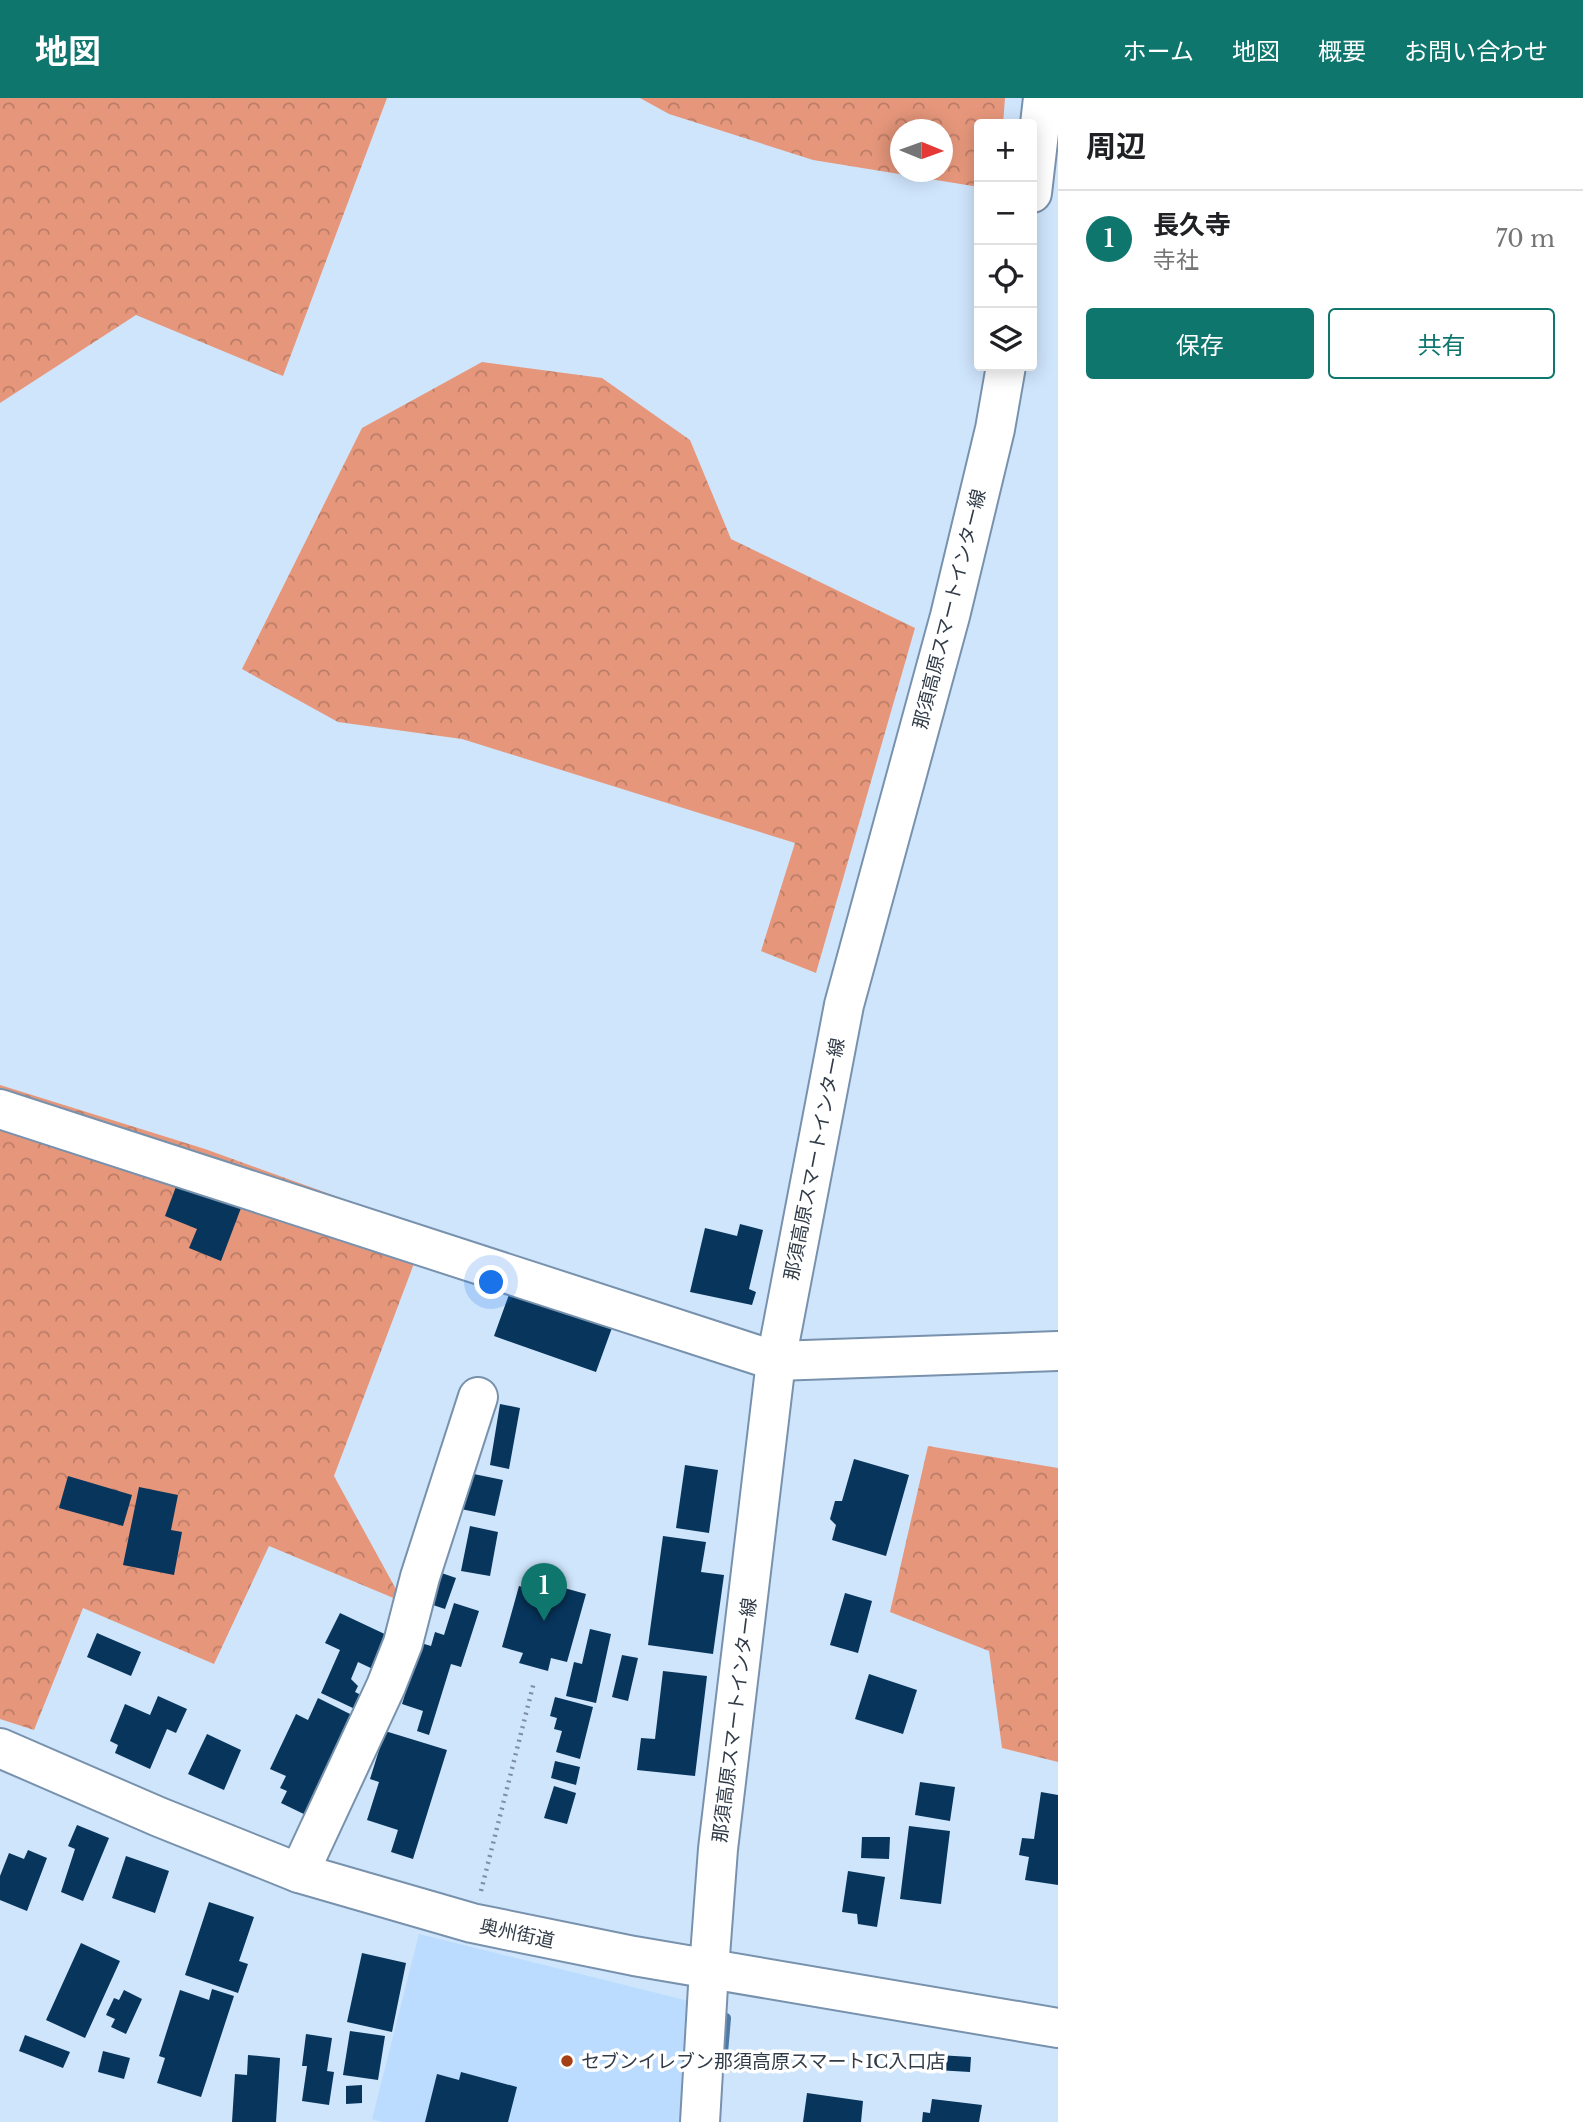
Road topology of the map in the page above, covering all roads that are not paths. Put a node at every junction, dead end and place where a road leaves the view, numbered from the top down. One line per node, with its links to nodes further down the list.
1 (1043, 98): 2 (main road)
2 (1033, 182)
3 (1005, 371): 6 (main road, 那須高原スマートインター線)
4 (0, 1109): 6 (main road)
5 (1058, 1351): 6 (main road)
6 (776, 1361): 10 (main road, 那須高原スマートインター線)
7 (478, 1397): 9 (main road)
8 (0, 1748): 9 (main road, 奥州街道)
9 (299, 1873): 10 (main road, 奥州街道)
10 (709, 1969): 11 (main road, 奥州街道); 12 (main road, 那須高原スマートインター線)
11 (1058, 2028)
12 (700, 2122)

